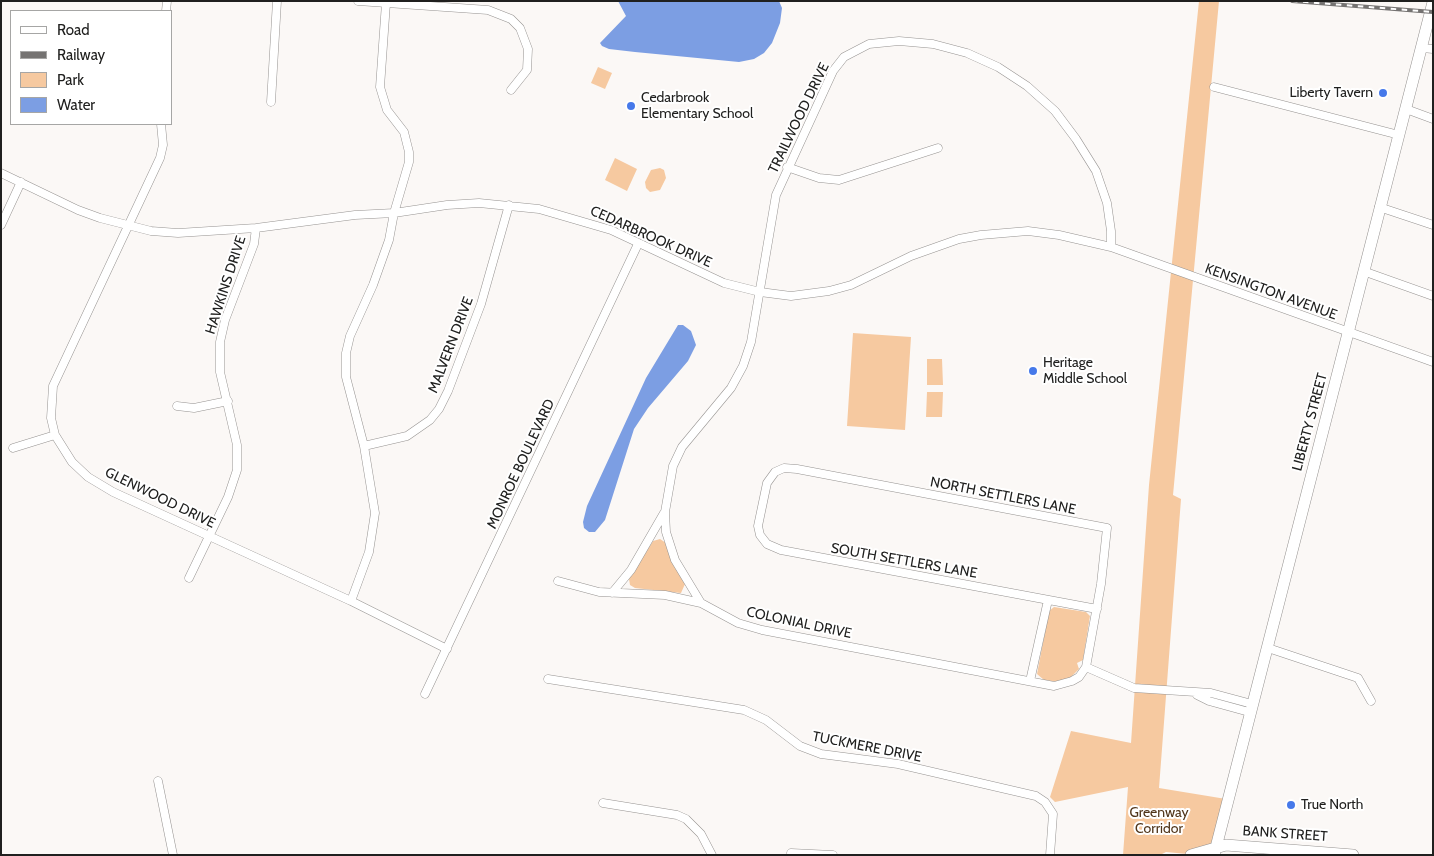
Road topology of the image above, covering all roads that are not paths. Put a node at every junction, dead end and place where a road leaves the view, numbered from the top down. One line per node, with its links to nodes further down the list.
1 (277, 1): 8 (street)
2 (358, 1): 4 (street)
3 (1433, 2): 5 (street, LIBERTY STREET)
4 (386, 3): 7 (street); 19 (street)
5 (1427, 48): 9 (street, LIBERTY STREET)
6 (1214, 87): 12 (street)
7 (511, 90)
8 (271, 102)
9 (1406, 109): 10 (street); 12 (street, LIBERTY STREET)
10 (1433, 119)
11 (161, 125): 22 (street, GLENWOOD DRIVE)
12 (1399, 135): 18 (street, LIBERTY STREET)
13 (938, 148): 14 (street)
14 (787, 167): 25 (street, TRAILWOOD DRIVE); 27 (street, TRAILWOOD DRIVE)
15 (1, 173): 16 (street, CEDARBROOK DRIVE)
16 (21, 182): 20 (street); 22 (street, CEDARBROOK DRIVE)
17 (510, 206): 19 (street, CEDARBROOK DRIVE); 24 (street, CEDARBROOK DRIVE); 34 (street, MALVERN DRIVE)
18 (1379, 207): 21 (street); 26 (street, LIBERTY STREET)
19 (394, 213): 23 (street, CEDARBROOK DRIVE); 34 (street)
20 (1, 225)
21 (1433, 225)
22 (128, 226): 23 (street, CEDARBROOK DRIVE); 33 (street, GLENWOOD DRIVE)
23 (256, 228): 31 (street, HAWKINS DRIVE)
24 (638, 244): 27 (street, CEDARBROOK DRIVE); 47 (street, MONROE BOULEVARD)
25 (1111, 247): 27 (street, CEDARBROOK DRIVE); 29 (street, KENSINGTON AVENUE)
26 (1363, 271): 28 (street); 29 (street, LIBERTY STREET)
27 (760, 292): 37 (street)
28 (1433, 296)
29 (1349, 333): 30 (street, KENSINGTON AVENUE); 46 (street, LIBERTY STREET)
30 (1433, 362)
31 (228, 401): 32 (street); 38 (street, HAWKINS DRIVE)
32 (177, 406)
33 (55, 435): 35 (street); 38 (street, GLENWOOD DRIVE)
34 (364, 446): 43 (street)
35 (13, 448)
36 (765, 488): 42 (street, SOUTH SETTLERS LANE); 45 (street, NORTH SETTLERS LANE)
37 (665, 512): 41 (street); 44 (street)
38 (209, 536): 39 (street, HAWKINS DRIVE); 43 (street, GLENWOOD DRIVE)
39 (189, 578)
40 (558, 581): 41 (street)
41 (612, 593): 44 (street)
42 (1048, 600): 45 (street, SOUTH SETTLERS LANE); 50 (street)
43 (351, 602): 47 (street, GLENWOOD DRIVE)
44 (701, 603): 50 (street, COLONIAL DRIVE)
45 (1096, 609): 48 (street, NORTH SETTLERS LANE)
46 (1268, 648): 52 (street); 53 (street, LIBERTY STREET)
47 (447, 649): 51 (street, MONROE BOULEVARD)
48 (1086, 668): 50 (street, COLONIAL DRIVE); 53 (street)
49 (548, 679): 61 (street, TUCKMERE DRIVE)
50 (1030, 681)
51 (425, 694)
52 (1371, 701)
53 (1250, 708): 56 (street, LIBERTY STREET)
54 (158, 781): 58 (street)
55 (603, 803): 59 (street)
56 (1215, 852): 62 (street, BANK STREET); 63 (street, BANK STREET)
57 (792, 853): 60 (street)
58 (173, 855)
59 (712, 855)
60 (833, 855)
61 (1050, 855)
62 (1192, 855)
63 (1353, 855)

